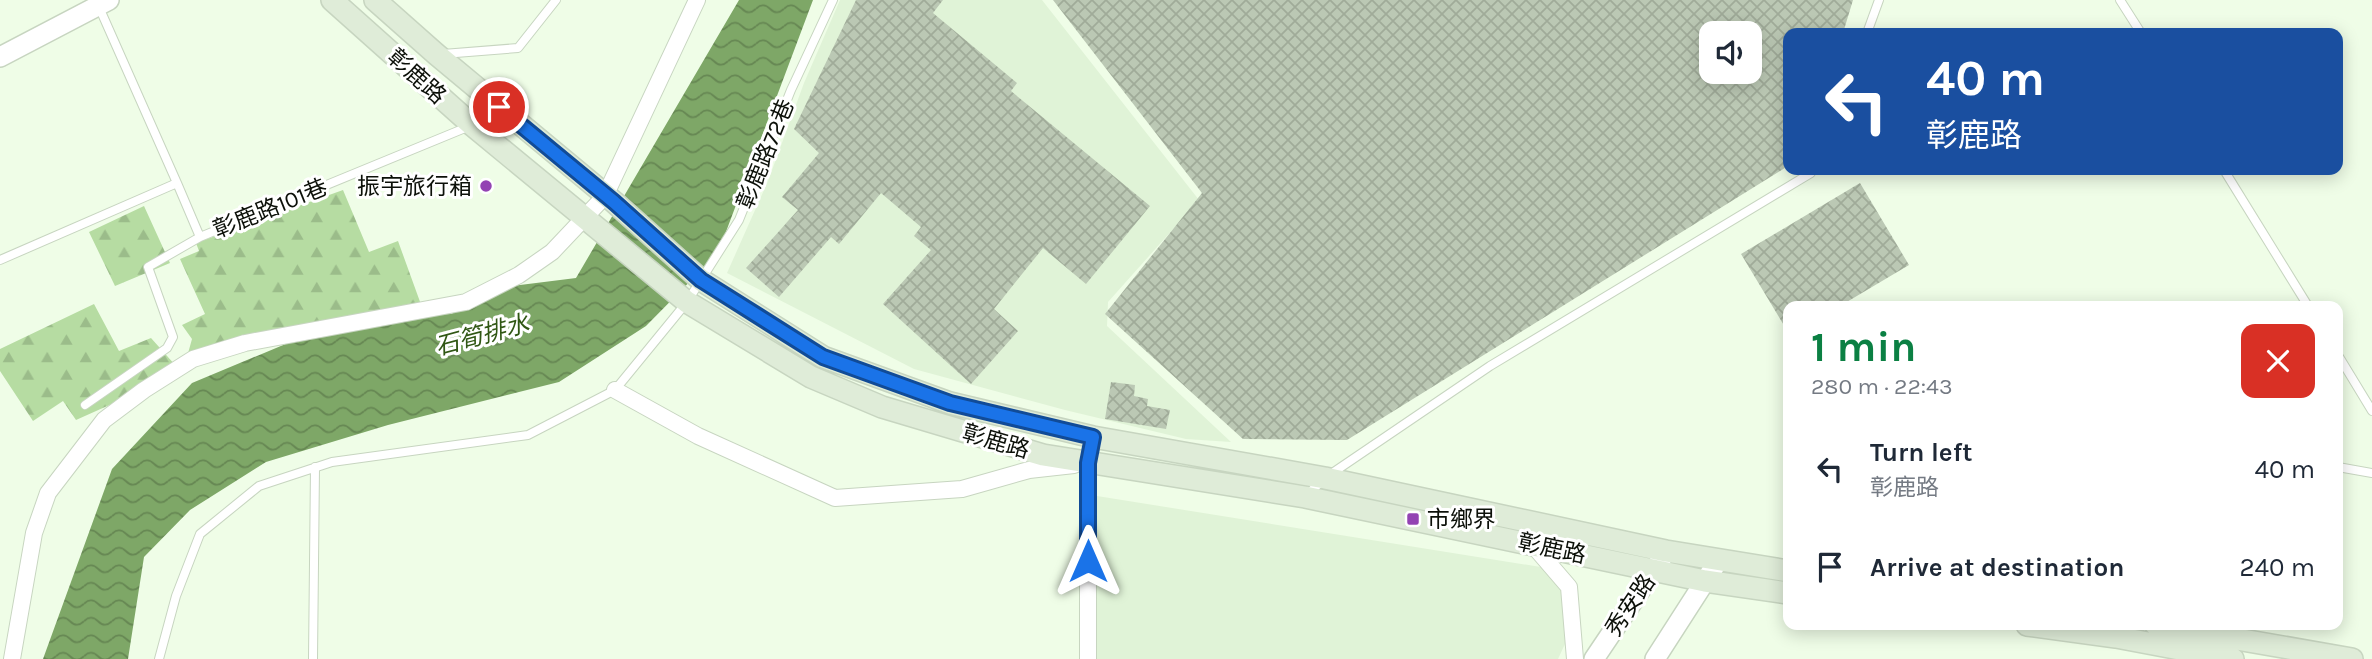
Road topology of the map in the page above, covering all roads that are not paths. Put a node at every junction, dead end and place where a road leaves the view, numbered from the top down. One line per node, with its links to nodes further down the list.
1 (332, 0): 13 (main road, 彰鹿路)
2 (375, 0): 11 (main road, 彰鹿路)
3 (556, 0): 11 (lane)
4 (697, 0): 17 (street)
5 (833, 0): 21 (lane, 彰鹿路72巷)
6 (1879, 0): 9 (lane)
7 (2120, 0): 10 (lane)
8 (103, 3): 12 (street); 16 (lane, 彰鹿路101巷)
9 (1869, 28)
10 (2138, 28)
11 (436, 54): 17 (main road, 彰鹿路)
12 (0, 57)
13 (472, 125): 18 (main road, 彰鹿路); 19 (lane, 彰鹿路101巷)
14 (1808, 175): 33 (lane)
15 (2227, 175): 22 (lane)
16 (177, 183): 19 (lane, 彰鹿路101巷); 20 (lane)
17 (610, 199): 18 (street); 21 (main road, 彰鹿路)
18 (591, 221): 23 (main road, 彰鹿路); 44 (street)
19 (200, 237): 26 (lane)
20 (0, 260)
21 (693, 272): 23 (lane, 彰鹿路72巷); 28 (main road, 彰鹿路)
22 (2305, 301)
23 (687, 302): 25 (lane, 彰鹿路72巷); 29 (main road, 彰鹿路)
24 (2343, 363): 27 (lane)
25 (615, 390): 29 (street); 30 (lane)
26 (85, 405)
27 (2372, 411)
28 (1093, 437): 29 (street); 33 (main road, 彰鹿路)
29 (1088, 463): 34 (main road, 彰鹿路); 47 (street)
30 (315, 467): 45 (lane); 46 (lane)
31 (2343, 468): 32 (lane)
32 (2372, 473)
33 (1325, 478): 34 (lane); 36 (main road, 彰鹿路)
34 (1305, 497): 35 (main road, 彰鹿路)
35 (1532, 544): 38 (main road, 彰鹿路); 48 (street)
36 (1666, 551): 37 (main road, 彰鹿路); 38 (street, 秀安路)
37 (1718, 561): 39 (main road, 彰鹿路); 40 (street)
38 (1654, 570): 40 (main road, 彰鹿路); 49 (street, 秀安路)
39 (1783, 570)
40 (1704, 582): 41 (main road, 彰鹿路); 50 (street)
41 (1783, 592)
42 (2064, 630): 51 (main road)
43 (2184, 630): 52 (main road)
44 (12, 659)
45 (159, 659)
46 (313, 659)
47 (1088, 659)
48 (1575, 659)
49 (1594, 659)
50 (1655, 659)
51 (2233, 659)
52 (2352, 659)

